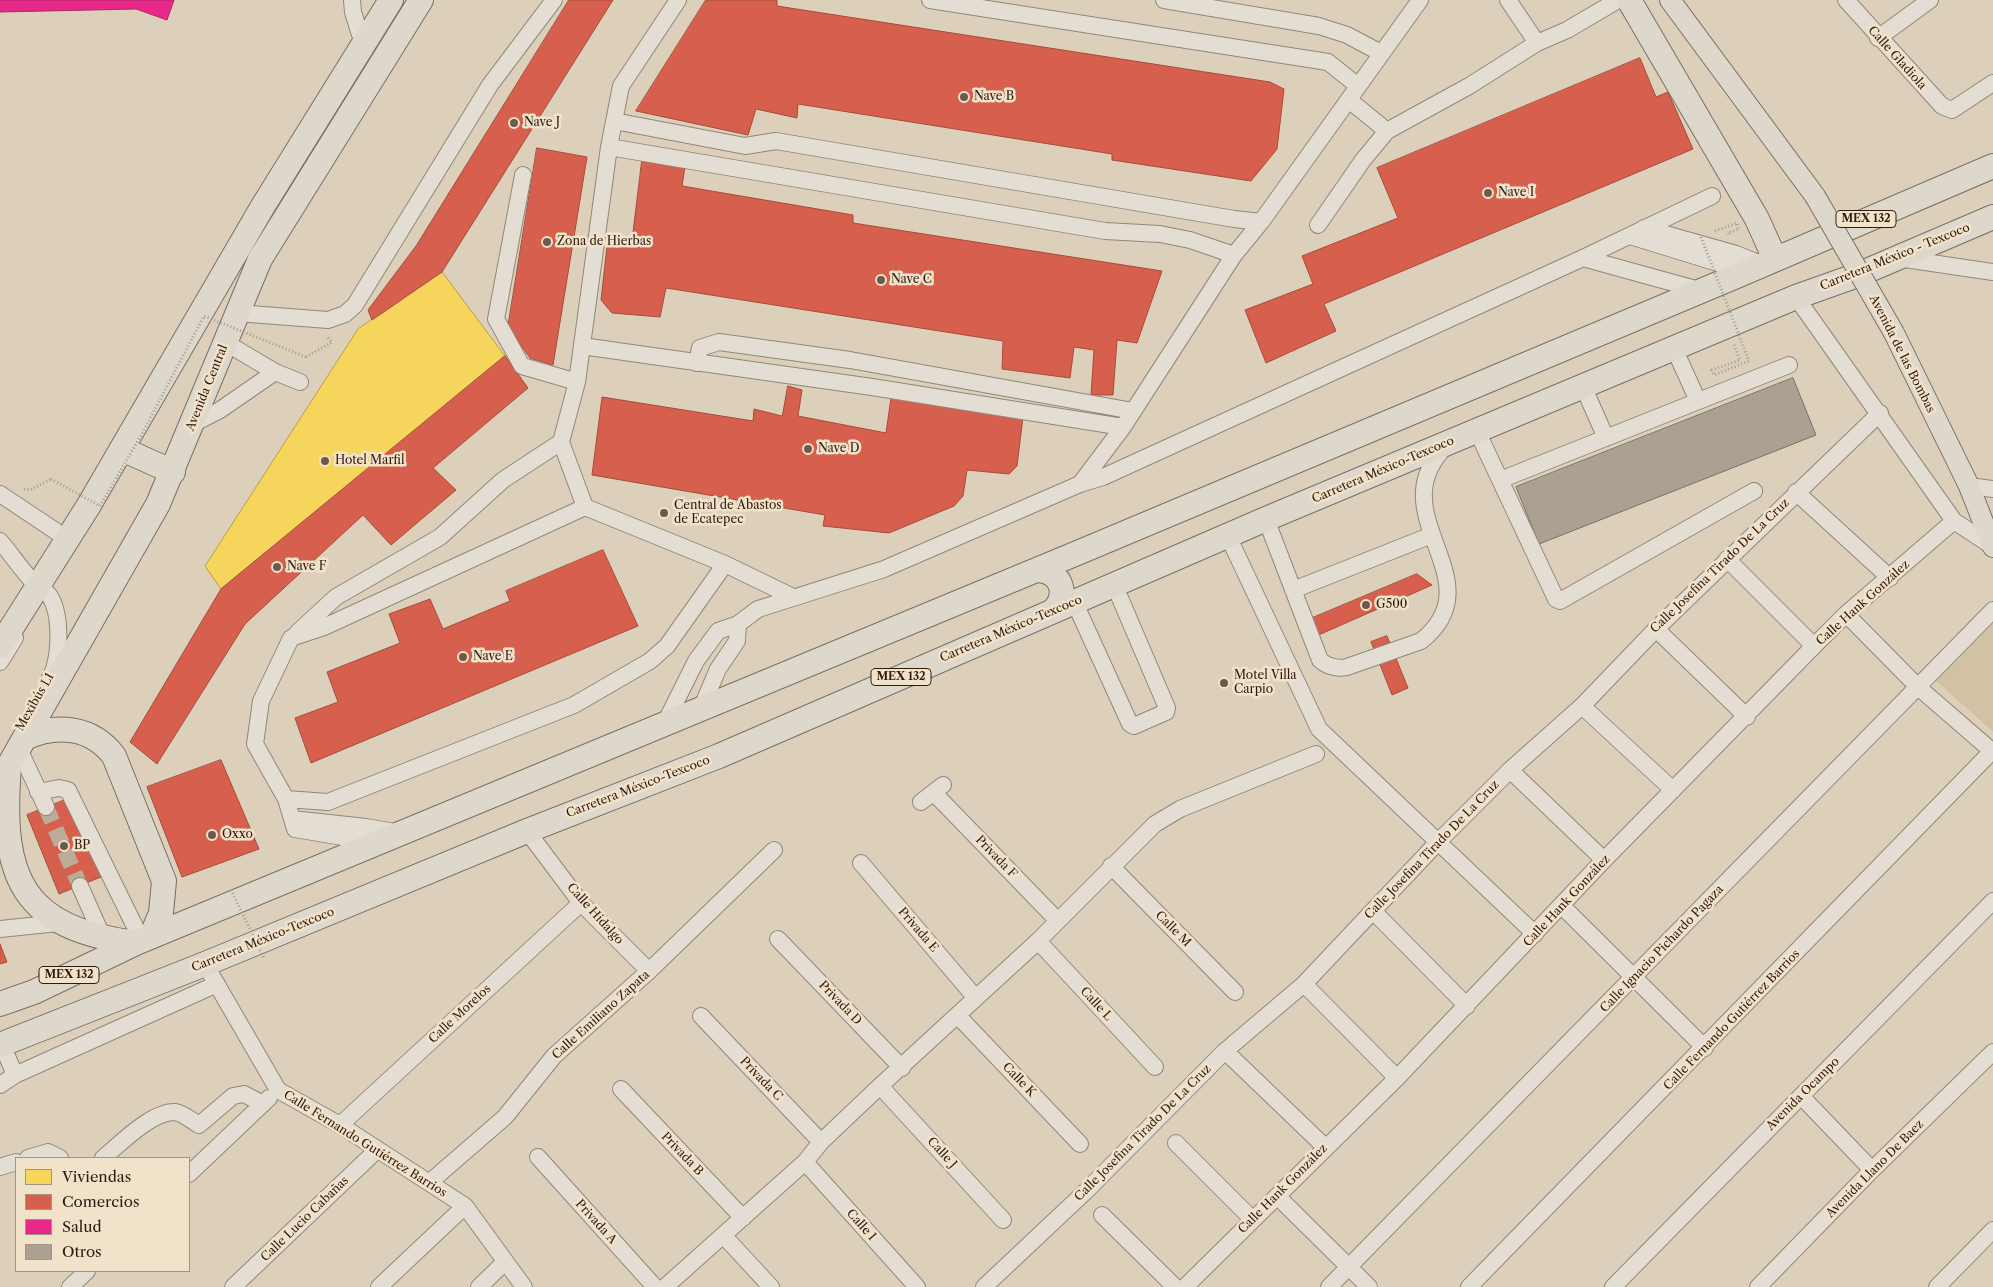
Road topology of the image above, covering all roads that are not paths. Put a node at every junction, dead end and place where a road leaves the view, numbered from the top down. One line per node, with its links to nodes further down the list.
1 (352, 0): 17 (street)
2 (390, 0): 17 (highway)
3 (421, 0): 41 (highway, Avenida Central)
4 (554, 0): 41 (street)
5 (678, 0): 22 (street)
6 (930, 0): 20 (street)
7 (1164, 0): 18 (street)
8 (1420, 0): 18 (street)
9 (1508, 0): 16 (street)
10 (1618, 0): 16 (street)
11 (1629, 0): 37 (highway)
12 (1670, 0): 64 (main road, Avenida de las Bombas, bridge)
13 (1846, 0): 15 (street, Calle Gladiola)
14 (1930, 0): 15 (street)
15 (1878, 38): 19 (street, Calle Gladiola)
16 (1537, 43): 23 (street)
17 (363, 44): 60 (highway)
18 (1381, 53): 20 (street)
19 (1993, 83)
20 (1358, 86): 21 (street)
21 (1349, 100): 23 (street); 31 (street)
22 (614, 121): 24 (street); 25 (street)
23 (1387, 131): 32 (street)
24 (758, 143): 27 (street); 31 (street)
25 (608, 147): 27 (street); 43 (street)
26 (1993, 166): 37 (highway, MEX 132)
27 (747, 170): 34 (street)
28 (523, 175): 49 (street)
29 (1712, 196): 33 (street)
30 (1993, 217): 36 (highway, Carretera México - Texcoco / MEX 132)
31 (1261, 222): 34 (street)
32 (1318, 225)
33 (1637, 232): 35 (street); 37 (street)
34 (1234, 255): 52 (street)
35 (1583, 258): 39 (street); 63 (street)
36 (1898, 258): 38 (street); 40 (highway, Carretera México - Texcoco / MEX 132)
37 (1756, 268): 39 (highway, MEX 132)
38 (1993, 272)
39 (1699, 290): 77 (highway, MEX 132)
40 (1796, 297): 44 (highway, Carretera México-Texcoco / MEX 132); 53 (street)
41 (237, 314): 42 (highway, Avenida Central)
42 (226, 343): 47 (street); 54 (highway, Avenida Central)
43 (582, 346): 45 (street); 49 (street)
44 (1674, 348): 50 (highway, Carretera México-Texcoco / MEX 132); 51 (street)
45 (697, 363): 52 (street); 55 (street)
46 (1788, 365): 51 (street)
47 (275, 372): 48 (street); 54 (street)
48 (300, 382)
49 (578, 382): 58 (street)
50 (1583, 386): 56 (highway, Carretera México-Texcoco / MEX 132); 57 (street)
51 (1698, 401): 57 (street)
52 (1134, 411): 55 (street)
53 (1880, 413): 67 (street, Calle Josefina Tirado De La Cruz); 71 (street)
54 (194, 424): 61 (highway, Avenida Central)
55 (1123, 427): 63 (street)
56 (1477, 431): 59 (highway, Carretera México-Texcoco / MEX 132); 62 (street)
57 (1606, 438): 62 (street)
58 (561, 442): 69 (street); 92 (street)
59 (1450, 442): 70 (highway, Carretera México-Texcoco / MEX 132); 72 (street)
60 (122, 449): 61 (highway); 74 (highway)
61 (173, 472): 103 (highway, Avenida Central)
62 (1500, 480): 66 (street)
63 (1080, 484): 85 (street)
64 (1969, 486): 65 (street); 76 (main road, Avenida de las Bombas)
65 (1993, 488)
66 (1754, 491)
67 (1796, 492): 78 (street, Calle Josefina Tirado De La Cruz); 81 (street)
68 (0, 494): 74 (street)
69 (585, 508): 79 (street); 92 (street)
70 (1266, 519): 73 (highway, Carretera México-Texcoco / MEX 132); 83 (street)
71 (1954, 520): 76 (street); 81 (street, Calle Hank González)
72 (1432, 535): 83 (street); 83 (street)
73 (1228, 536): 82 (highway, Carretera México-Texcoco / MEX 132); 114 (street)
74 (66, 538): 84 (highway)
75 (0, 541): 84 (street, Mexibús L1)
76 (1993, 547)
77 (1075, 554): 80 (highway, MEX 132); 82 (highway)
78 (1727, 559): 90 (street, Calle Josefina Tirado De La Cruz); 94 (street)
79 (725, 564): 85 (street); 108 (street)
80 (1037, 570): 86 (highway); 98 (highway, MEX 132)
81 (1890, 578): 88 (street, Calle Hank González)
82 (1105, 588): 86 (highway, Carretera México-Texcoco / MEX 132); 86 (street)
83 (1293, 590)
84 (32, 593): 91 (highway); 93 (highway); 95 (street); 103 (street, Mexibús L1)
85 (794, 597): 89 (street)
86 (1064, 605): 111 (highway, Carretera México-Texcoco / MEX 132)
87 (1993, 610): 96 (street, Calle Ignacio Pichardo Pagaza)
88 (1846, 614): 94 (street, Calle Hank González); 96 (street)
89 (738, 624): 98 (street); 100 (street)
90 (1656, 629): 97 (street, Calle Josefina Tirado De La Cruz); 99 (street)
91 (0, 634)
92 (291, 638): 108 (street)
93 (0, 646)
94 (1814, 646): 99 (street, Calle Hank González)
95 (0, 662)
96 (1918, 687): 101 (street); 134 (street, Calle Ignacio Pichardo Pagaza)
97 (1582, 706): 104 (street, Calle Josefina Tirado De La Cruz); 105 (street)
98 (701, 709): 100 (highway, MEX 132)
99 (1747, 717): 105 (street, Calle Hank González)
100 (664, 725): 112 (highway, MEX 132)
101 (1993, 751): 145 (street, Calle Fernando Gutiérrez Barrios)
102 (1316, 754): 118 (street)
103 (11, 759): 106 (street); 125 (highway); 130 (highway)
104 (1510, 770): 114 (street, Calle Josefina Tirado De La Cruz); 116 (street)
105 (1674, 790): 116 (street, Calle Hank González)
106 (38, 792): 109 (street); 130 (street)
107 (933, 793): 124 (street, Privada F)
108 (286, 799): 110 (street)
109 (46, 807)
110 (292, 819): 112 (street); 113 (street)
111 (527, 831): 121 (street, Calle Hidalgo); 133 (highway, Carretera México-Texcoco / MEX 132)
112 (402, 833): 113 (highway, MEX 132)
113 (378, 843): 130 (highway, MEX 132)
114 (1437, 843): 123 (street, Calle Josefina Tirado De La Cruz); 127 (street)
115 (774, 850): 132 (street, Calle Emiliano Zapata)
116 (1604, 860): 122 (street, Calle Hank González)
117 (861, 863): 137 (street, Privada E)
118 (1111, 866): 124 (street); 136 (street, Calle M)
119 (80, 886): 128 (street)
120 (1993, 901): 156 (street, Avenida Ocampo)
121 (581, 903): 132 (street, Calle Hidalgo); 158 (street, Calle Morelos)
122 (1562, 906): 127 (street, Calle Hank González); 134 (street)
123 (1373, 911): 135 (street, Calle Josefina Tirado De La Cruz); 139 (street)
124 (1058, 920): 131 (street)
125 (58, 923): 126 (street); 128 (highway)
126 (0, 929)
127 (1535, 934): 139 (street, Calle Hank González)
128 (103, 938): 130 (highway)
129 (778, 939): 149 (street, Privada D)
130 (143, 941): 138 (highway, MEX 132)
131 (1038, 941): 137 (street); 148 (street, Calle L)
132 (649, 971): 173 (street, Calle Emiliano Zapata)
133 (211, 974): 140 (highway, Carretera México-Texcoco / MEX 132); 143 (street); 155 (street, Calle Fernando Gutiérrez Barrios)
134 (1634, 977): 145 (street); 183 (street, Calle Ignacio Pichardo Pagaza)
135 (1304, 984): 146 (street, Calle Josefina Tirado De La Cruz); 151 (street)
136 (1235, 992)
137 (975, 997): 142 (street)
138 (0, 1004)
139 (1468, 1006): 151 (street, Calle Hank González)
140 (88, 1010): 143 (street); 144 (highway, Carretera México-Texcoco / MEX 132)
141 (701, 1016): 159 (street, Privada C)
142 (958, 1016): 149 (street); 161 (street, Calle K)
143 (103, 1036): 150 (street)
144 (1, 1044): 150 (street)
145 (1705, 1048): 199 (street, Calle Fernando Gutiérrez Barrios)
146 (1225, 1051): 162 (street); 194 (street, Calle Josefina Tirado De La Cruz)
147 (1993, 1052): 171 (street, Avenida Llano De Baez)
148 (1155, 1067)
149 (902, 1068): 153 (street)
150 (15, 1075): 152 (street)
151 (1397, 1078): 162 (street, Calle Hank González)
152 (0, 1085)
153 (880, 1086): 159 (street); 178 (street, Calle J)
154 (621, 1089): 177 (street, Privada B)
155 (278, 1090): 157 (street); 158 (street, Calle Fernando Gutiérrez Barrios)
156 (1801, 1096): 171 (street); 200 (street, Avenida Ocampo)
157 (263, 1104): 166 (street); 172 (street)
158 (340, 1125): 163 (street, Calle Fernando Gutiérrez Barrios)
159 (821, 1142): 169 (street)
160 (1176, 1143): 179 (street)
161 (1080, 1144)
162 (1325, 1147): 174 (street, Calle Hank González)
163 (377, 1150): 173 (street, Calle Fernando Gutiérrez Barrios); 186 (street, Calle Lucio Cabañas)
164 (31, 1157): 165 (street)
165 (58, 1157)
166 (103, 1157)
167 (538, 1157): 190 (street, Privada A)
168 (15, 1162): 170 (street)
169 (804, 1162): 177 (street); 193 (street, Calle I)
170 (0, 1167)
171 (1872, 1170): 201 (street, Avenida Llano De Baez)
172 (190, 1173)
173 (430, 1182): 175 (street, Calle Fernando Gutiérrez Barrios)
174 (1277, 1196): 179 (street, Calle Hank González); 183 (street)
175 (465, 1206): 182 (street, Calle Fernando Gutiérrez Barrios); 187 (street)
176 (1102, 1215): 195 (street)
177 (743, 1218): 181 (street)
178 (1003, 1220)
179 (1253, 1220): 196 (street, Calle Hank González)
180 (1993, 1230): 202 (street)
181 (723, 1236): 191 (street); 192 (street)
182 (505, 1262): 188 (street); 189 (street, Calle Fernando Gutiérrez Barrios)
183 (1349, 1267): 197 (street, Calle Ignacio Pichardo Pagaza); 198 (street)
184 (86, 1272): 185 (street)
185 (70, 1287)
186 (233, 1287)
187 (379, 1287)
188 (479, 1287)
189 (524, 1287)
190 (655, 1287)
191 (665, 1287)
192 (771, 1287)
193 (917, 1287)
194 (984, 1287)
195 (1175, 1287)
196 (1185, 1287)
197 (1329, 1287)
198 (1369, 1287)
199 (1469, 1287)
200 (1613, 1287)
201 (1758, 1287)
202 (1937, 1287)

